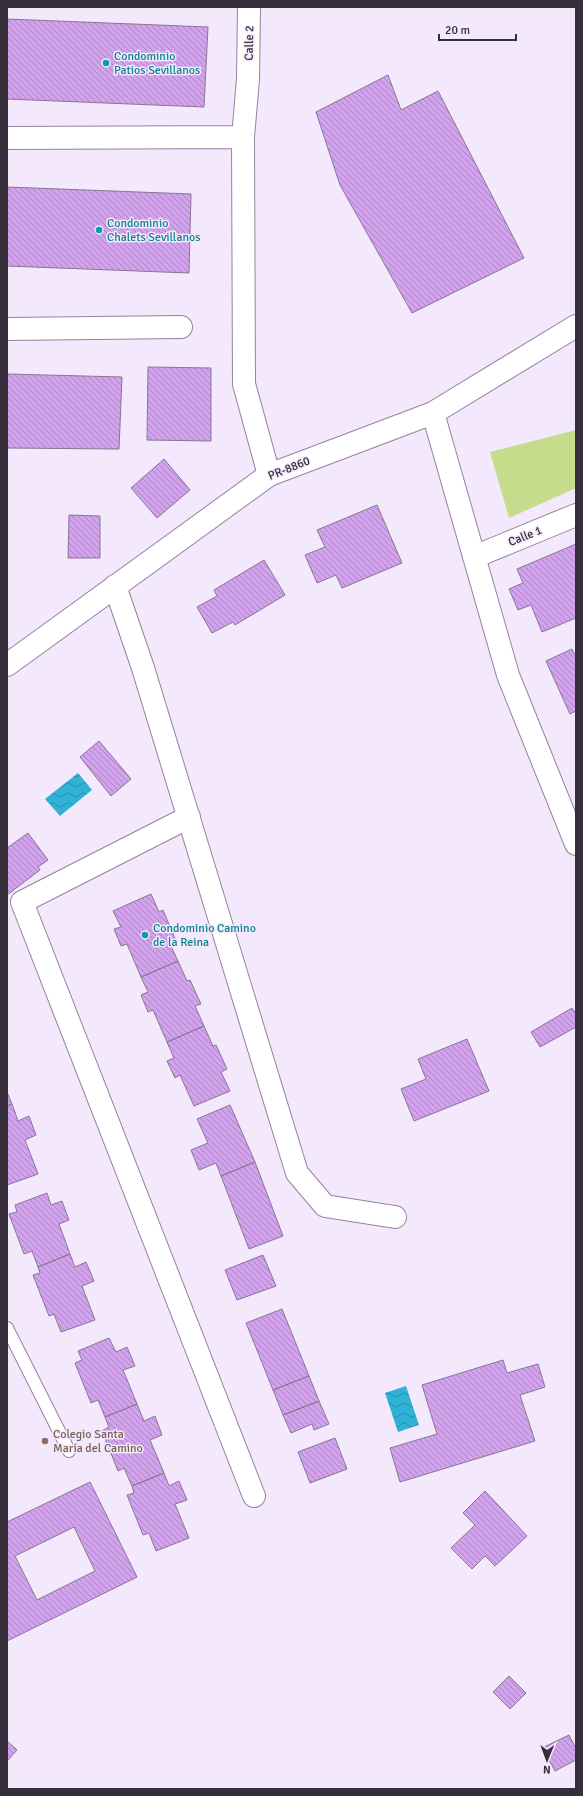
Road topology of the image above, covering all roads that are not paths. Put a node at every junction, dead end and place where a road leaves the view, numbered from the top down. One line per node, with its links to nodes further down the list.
1 (250, 7): 2 (street, Calle 2)
2 (243, 137): 3 (street); 8 (street, Calle 2)
3 (7, 138)
4 (576, 326): 7 (street, PR-8860 / PR-8860)
5 (181, 327): 6 (street)
6 (7, 329)
7 (433, 413): 8 (street, PR-8860 / PR-8860); 10 (street)
8 (269, 474): 11 (street, PR-8860 / PR-8860)
9 (576, 515): 10 (street, Calle 1)
10 (474, 557): 14 (street)
11 (115, 586): 12 (street, PR-8860 / PR-8860); 13 (street)
12 (7, 665)
13 (189, 817): 15 (street); 18 (street)
14 (576, 844)
15 (395, 1217)
16 (7, 1328): 17 (lane)
17 (69, 1450)
18 (254, 1496)

